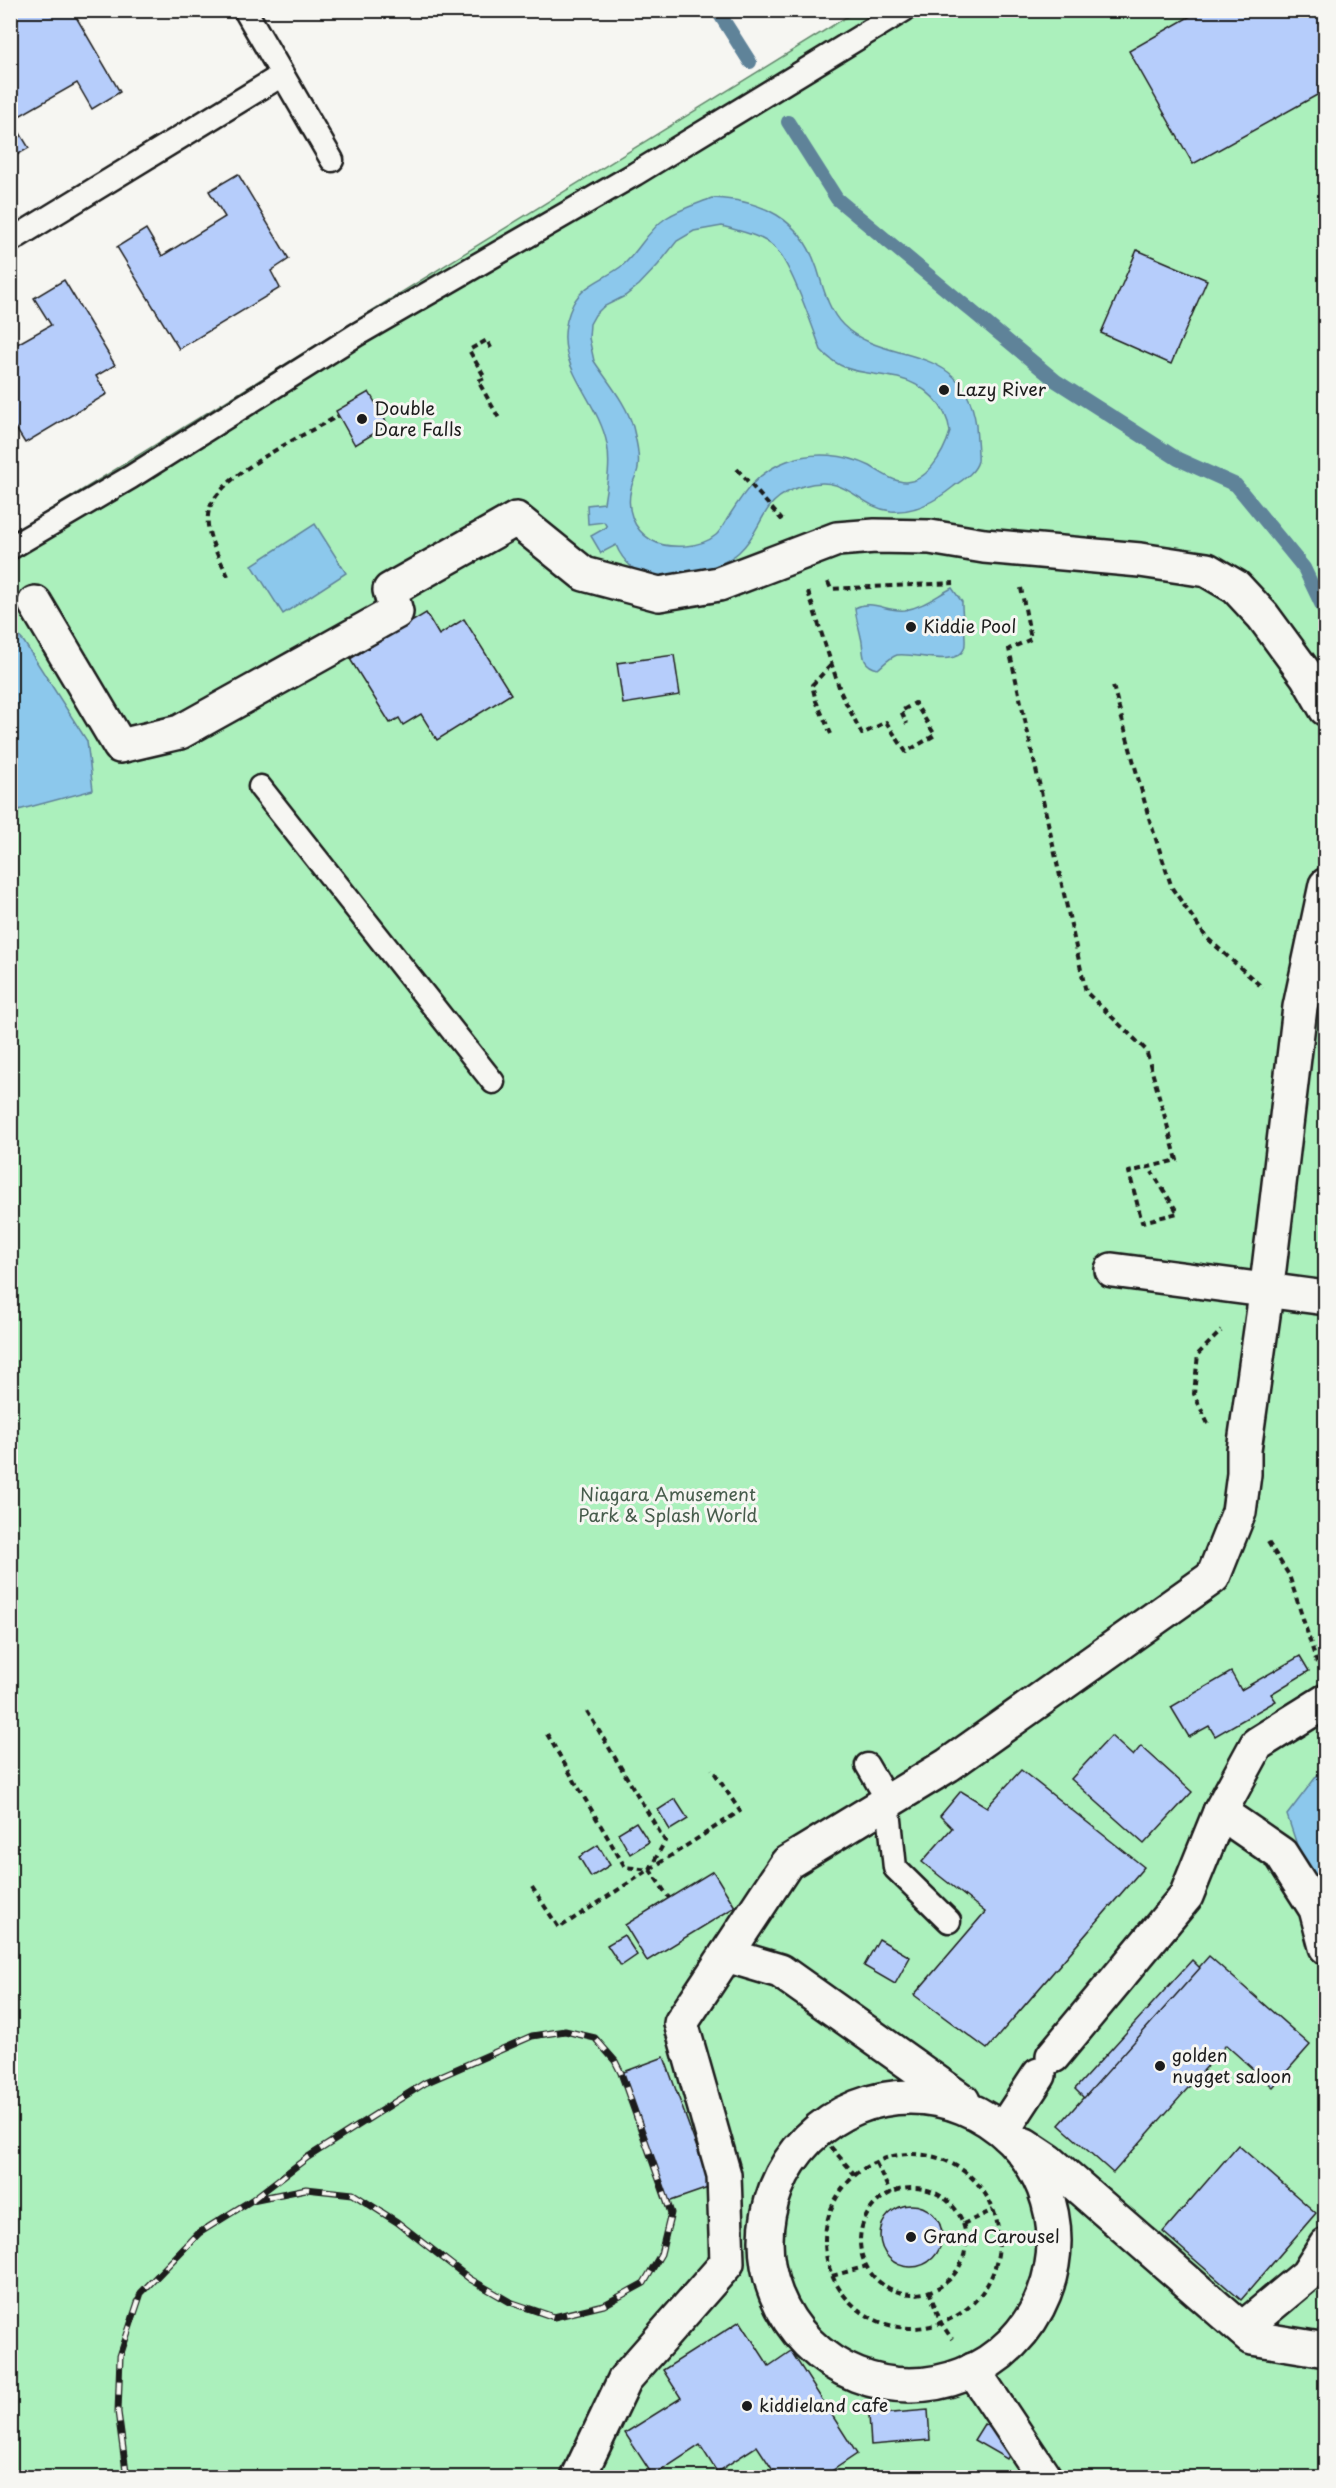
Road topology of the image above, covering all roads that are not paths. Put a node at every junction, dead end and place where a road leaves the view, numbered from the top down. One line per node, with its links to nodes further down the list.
1 (245, 10): 3 (lane)
2 (904, 10): 6 (lane)
3 (282, 75): 4 (lane); 5 (lane)
4 (332, 160)
5 (10, 241)
6 (10, 548)
7 (35, 603): 8 (street)
8 (1326, 709)
9 (260, 788): 11 (lane)
10 (1326, 885): 13 (street)
11 (493, 1082)
12 (1112, 1270): 13 (street)
13 (1266, 1291): 14 (street); 17 (street)
14 (1326, 1298)
15 (1326, 1701): 18 (street)
16 (867, 1765): 17 (lane)
17 (888, 1801): 19 (lane); 21 (street)
18 (1220, 1812): 20 (street); 22 (street)
19 (949, 1922)
20 (1326, 1947)
21 (726, 1954): 22 (street); 27 (street)
22 (1003, 2130): 24 (street); 26 (street); 26 (street)
23 (1326, 2245): 24 (street)
24 (1242, 2329): 25 (street)
25 (1326, 2350)
26 (973, 2370): 28 (street)
27 (578, 2478)
28 (1045, 2478)

